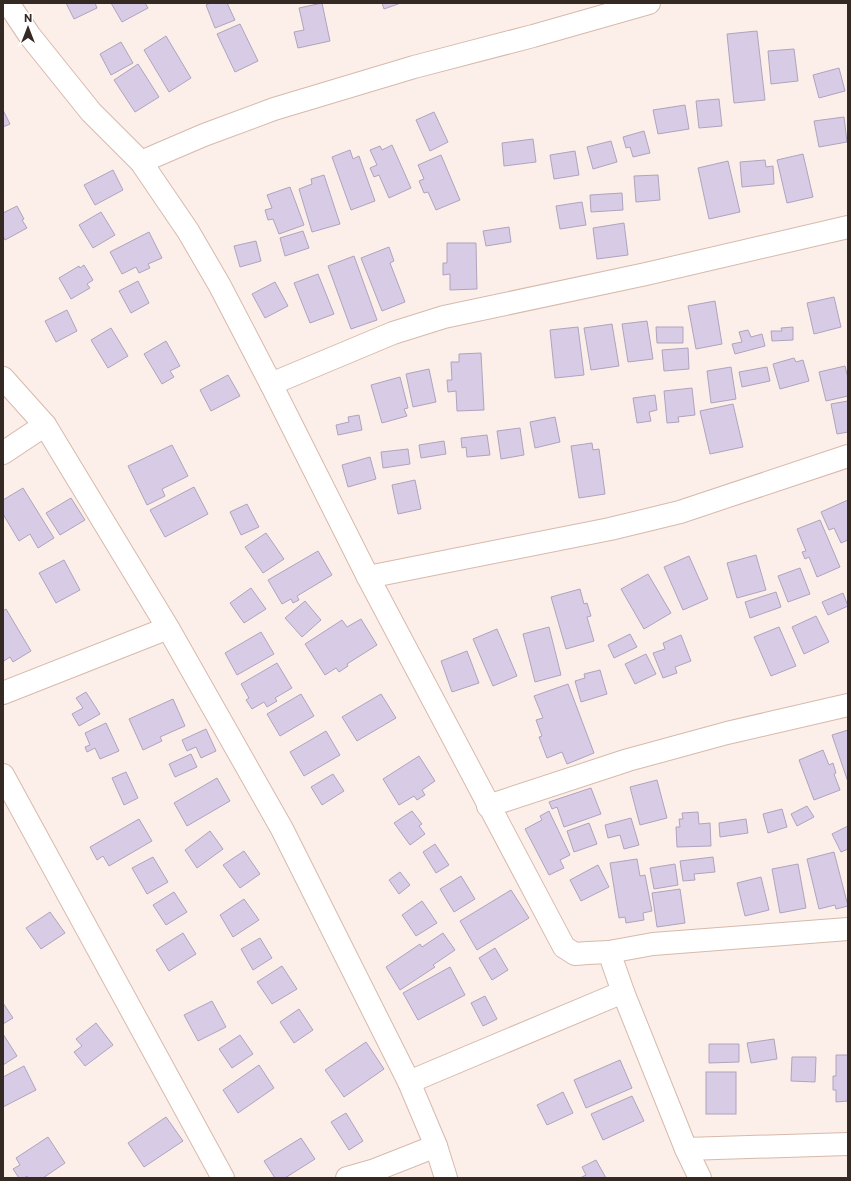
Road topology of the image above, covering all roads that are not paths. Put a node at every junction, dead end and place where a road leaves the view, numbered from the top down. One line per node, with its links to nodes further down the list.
1 (8, 3): 3 (street)
2 (649, 3): 3 (street)
3 (141, 162): 6 (street)
4 (848, 227): 6 (street)
5 (3, 378): 7 (street)
6 (271, 384): 10 (street)
7 (45, 425): 8 (street); 11 (street)
8 (3, 453)
9 (848, 456): 10 (street)
10 (368, 577): 15 (street)
11 (168, 628): 12 (street); 19 (street)
12 (3, 693)
13 (848, 705): 15 (street)
14 (3, 775): 23 (street)
15 (488, 806): 17 (street)
16 (848, 929): 17 (street)
17 (609, 952): 18 (street)
18 (623, 992): 19 (street); 22 (street)
19 (409, 1082): 21 (street)
20 (848, 1144): 22 (street)
21 (436, 1146): 24 (street); 25 (street)
22 (686, 1149): 26 (street)
23 (223, 1178)
24 (347, 1178)
25 (446, 1178)
26 (700, 1178)

